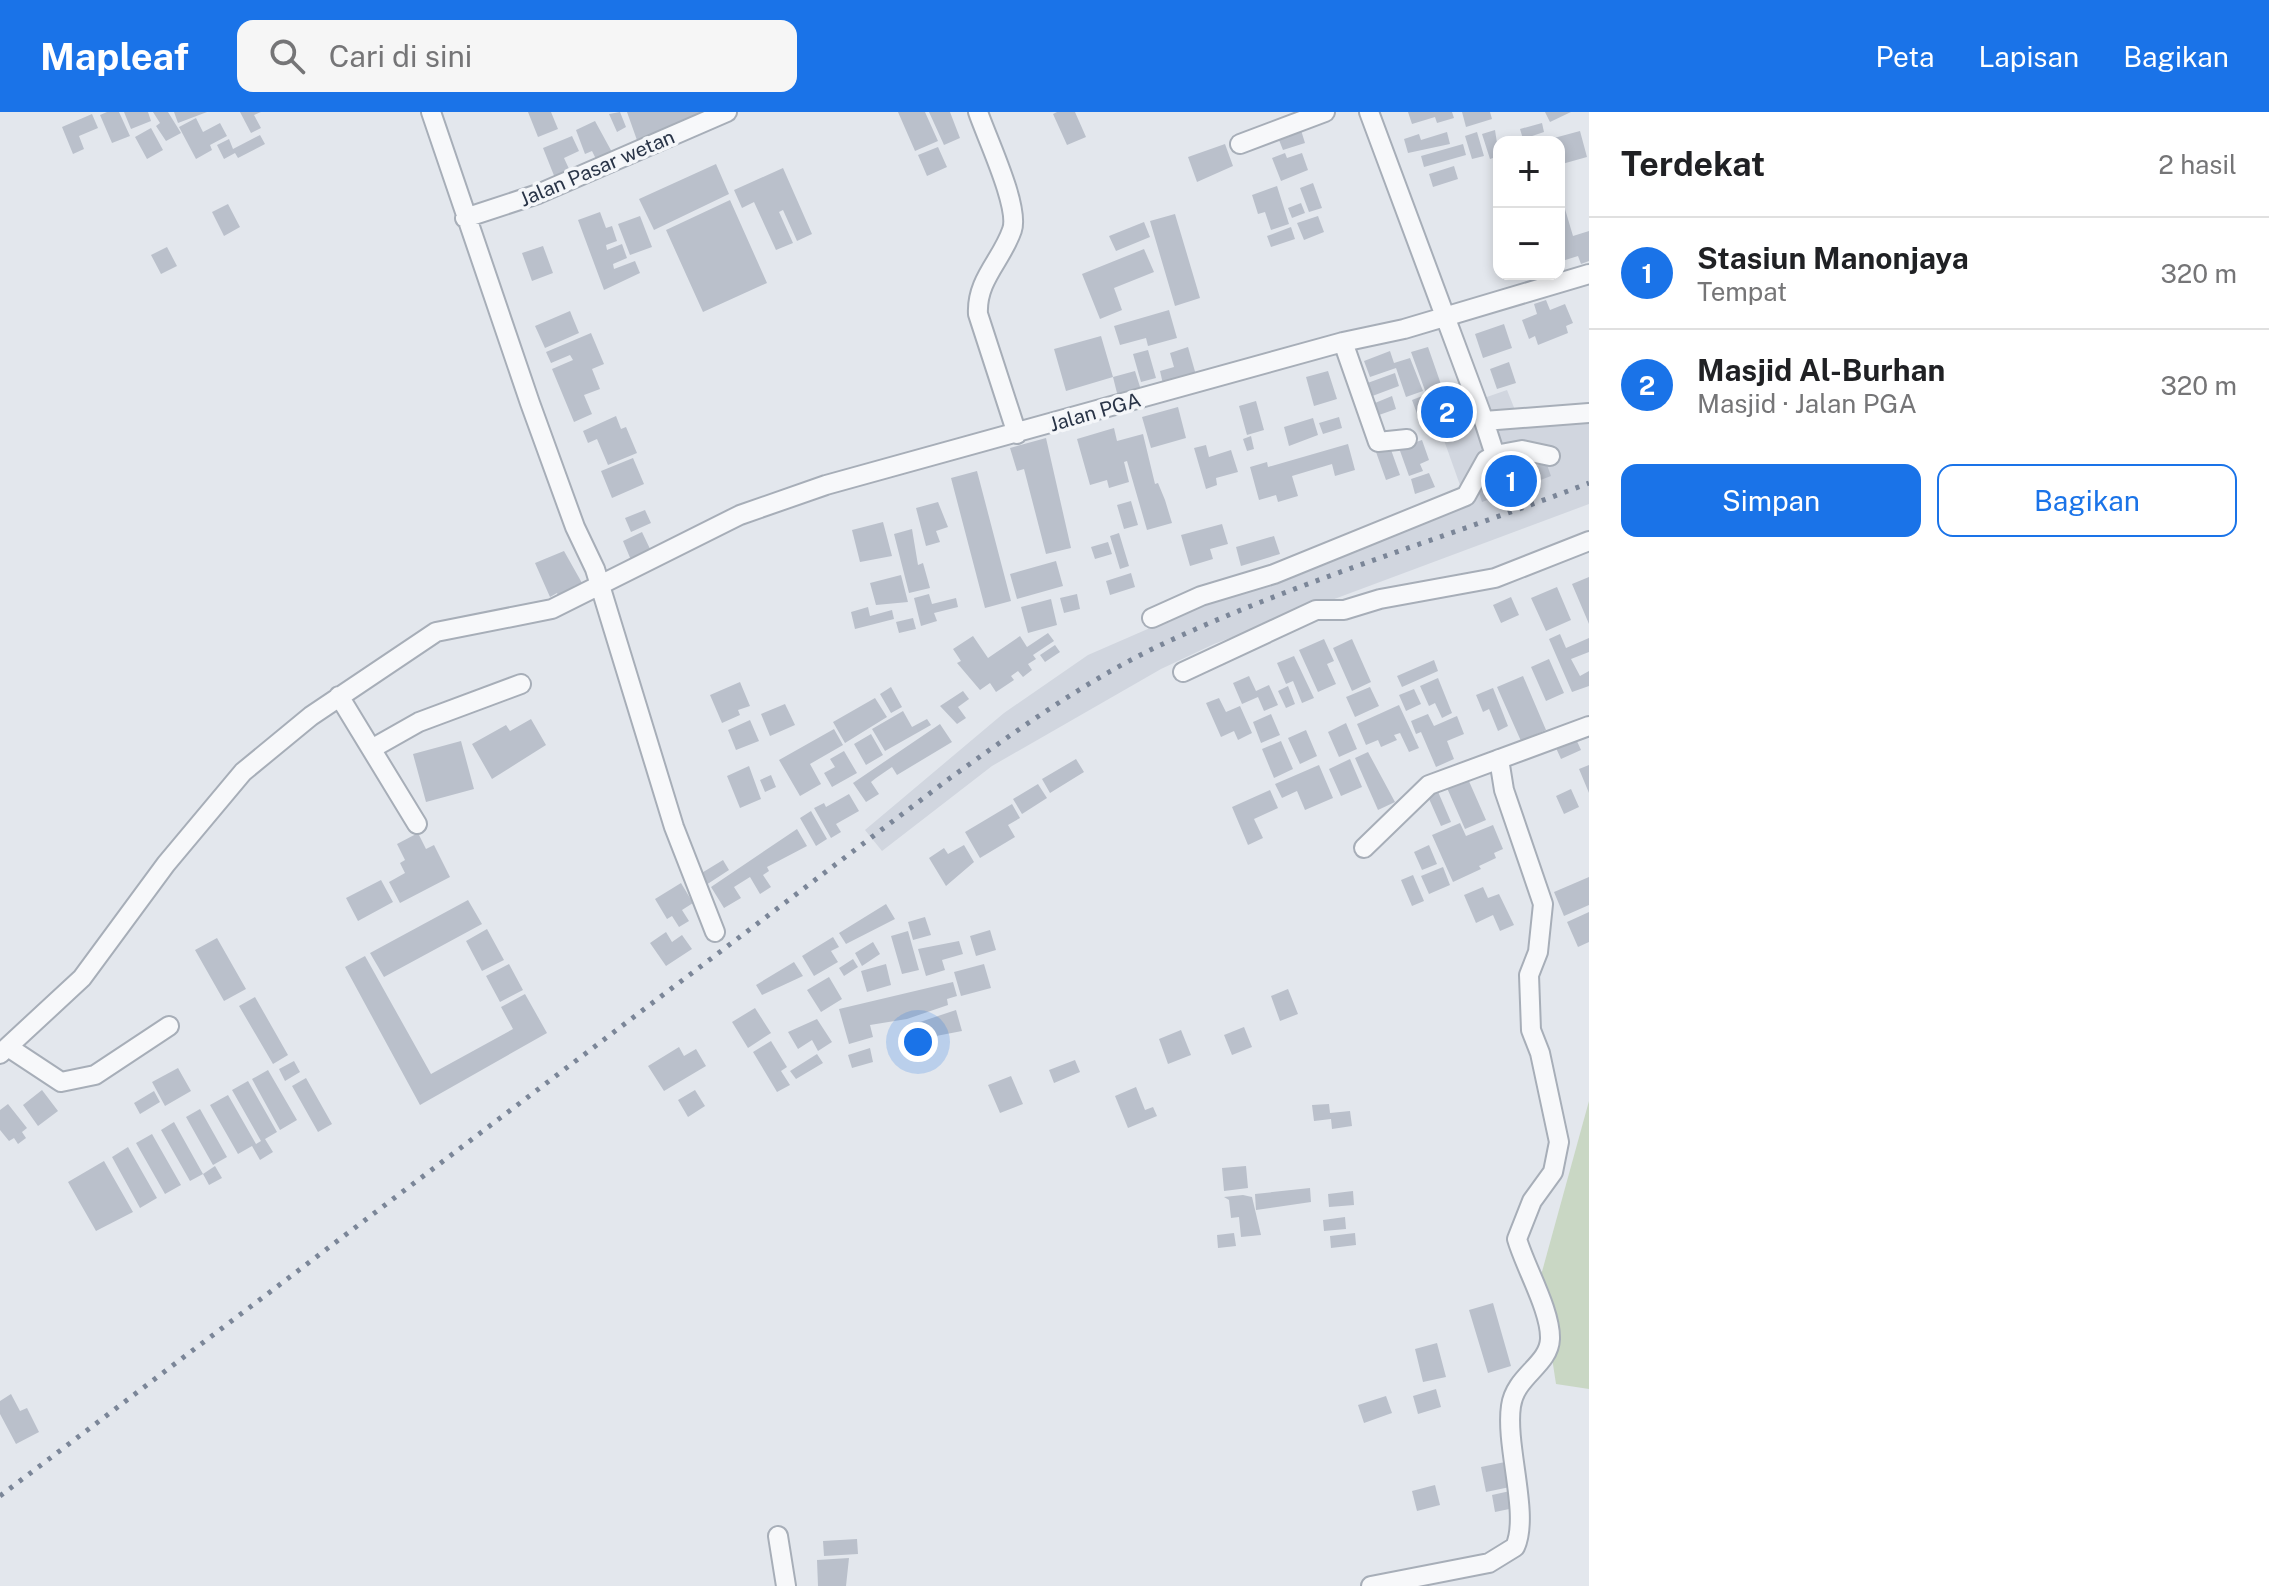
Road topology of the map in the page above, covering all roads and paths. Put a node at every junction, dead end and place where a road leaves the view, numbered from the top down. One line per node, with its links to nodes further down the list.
1 (431, 112): 7 (street)
2 (727, 112): 7 (street, Jalan Pasar wetan)
3 (978, 112): 13 (street)
4 (1325, 112): 6 (street)
5 (1369, 112): 9 (street)
6 (1240, 144)
7 (465, 218): 18 (street)
8 (1589, 274): 9 (street, Jalan PGA)
9 (1444, 316): 10 (street, Jalan PGA); 12 (street)
10 (1343, 342): 13 (street, Jalan PGA); 14 (street)
11 (1589, 413): 12 (street)
12 (1484, 421): 15 (street)
13 (1017, 434): 18 (street, Jalan PGA)
14 (1407, 439)
15 (1495, 455): 16 (street); 19 (street)
16 (1550, 456)
17 (1589, 541): 20 (street)
18 (607, 583): 22 (street, Jalan PGA); 28 (street)
19 (1152, 618)
20 (1183, 672)
21 (521, 684): 24 (street)
22 (339, 696): 24 (street); 30 (street, Jalan PGA)
23 (1589, 726): 25 (street)
24 (373, 748): 26 (street)
25 (1499, 759): 27 (street); 33 (street)
26 (417, 824)
27 (1364, 848)
28 (715, 932)
29 (169, 1026): 30 (street)
30 (4, 1051)
31 (778, 1536): 32 (street)
32 (786, 1586)
33 (1371, 1586)

